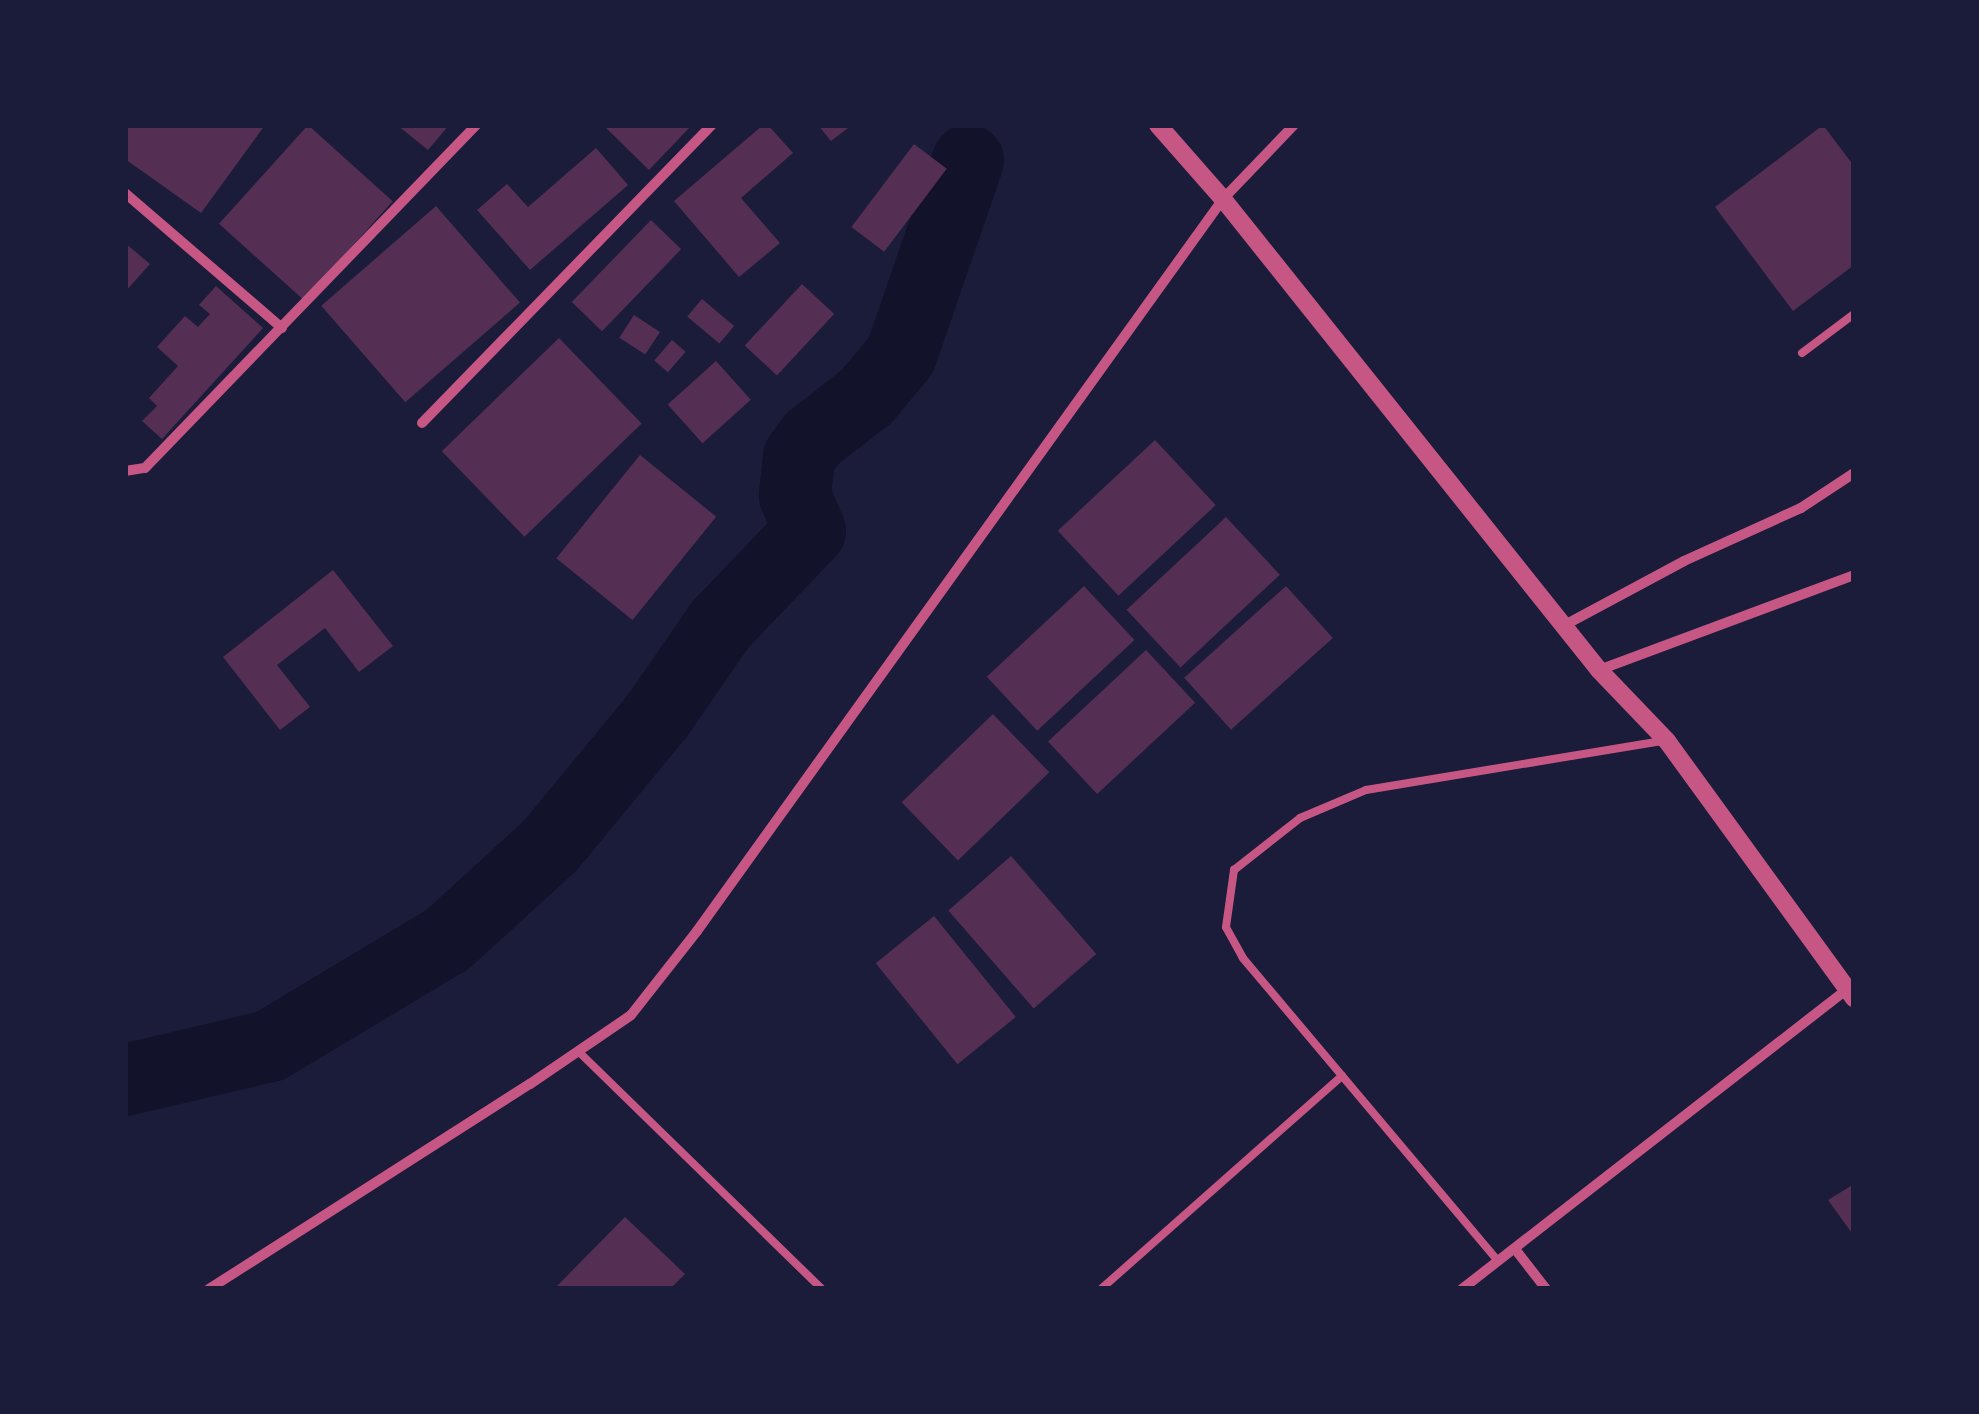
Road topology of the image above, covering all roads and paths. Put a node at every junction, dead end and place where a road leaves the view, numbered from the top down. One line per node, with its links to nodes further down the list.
1 (476, 125): 8 (street)
2 (712, 125): 10 (street)
3 (1158, 125): 6 (street)
4 (1294, 125): 6 (street)
5 (125, 193): 8 (street)
6 (1223, 199): 14 (street); 18 (street)
7 (1854, 314): 9 (lane)
8 (282, 328): 11 (street)
9 (1802, 353)
10 (422, 423)
11 (125, 472)
12 (1854, 473): 14 (street)
13 (1854, 575): 15 (street)
14 (1564, 626): 15 (street)
15 (1599, 670): 16 (street)
16 (1667, 740): 17 (street); 19 (lane)
17 (1851, 994): 20 (street)
18 (578, 1051): 22 (street); 23 (lane)
19 (1342, 1076): 21 (lane); 24 (lane)
20 (1514, 1249): 21 (street); 26 (street)
21 (1498, 1262): 25 (street)
22 (209, 1289)
23 (822, 1289)
24 (1101, 1289)
25 (1462, 1289)
26 (1546, 1289)

